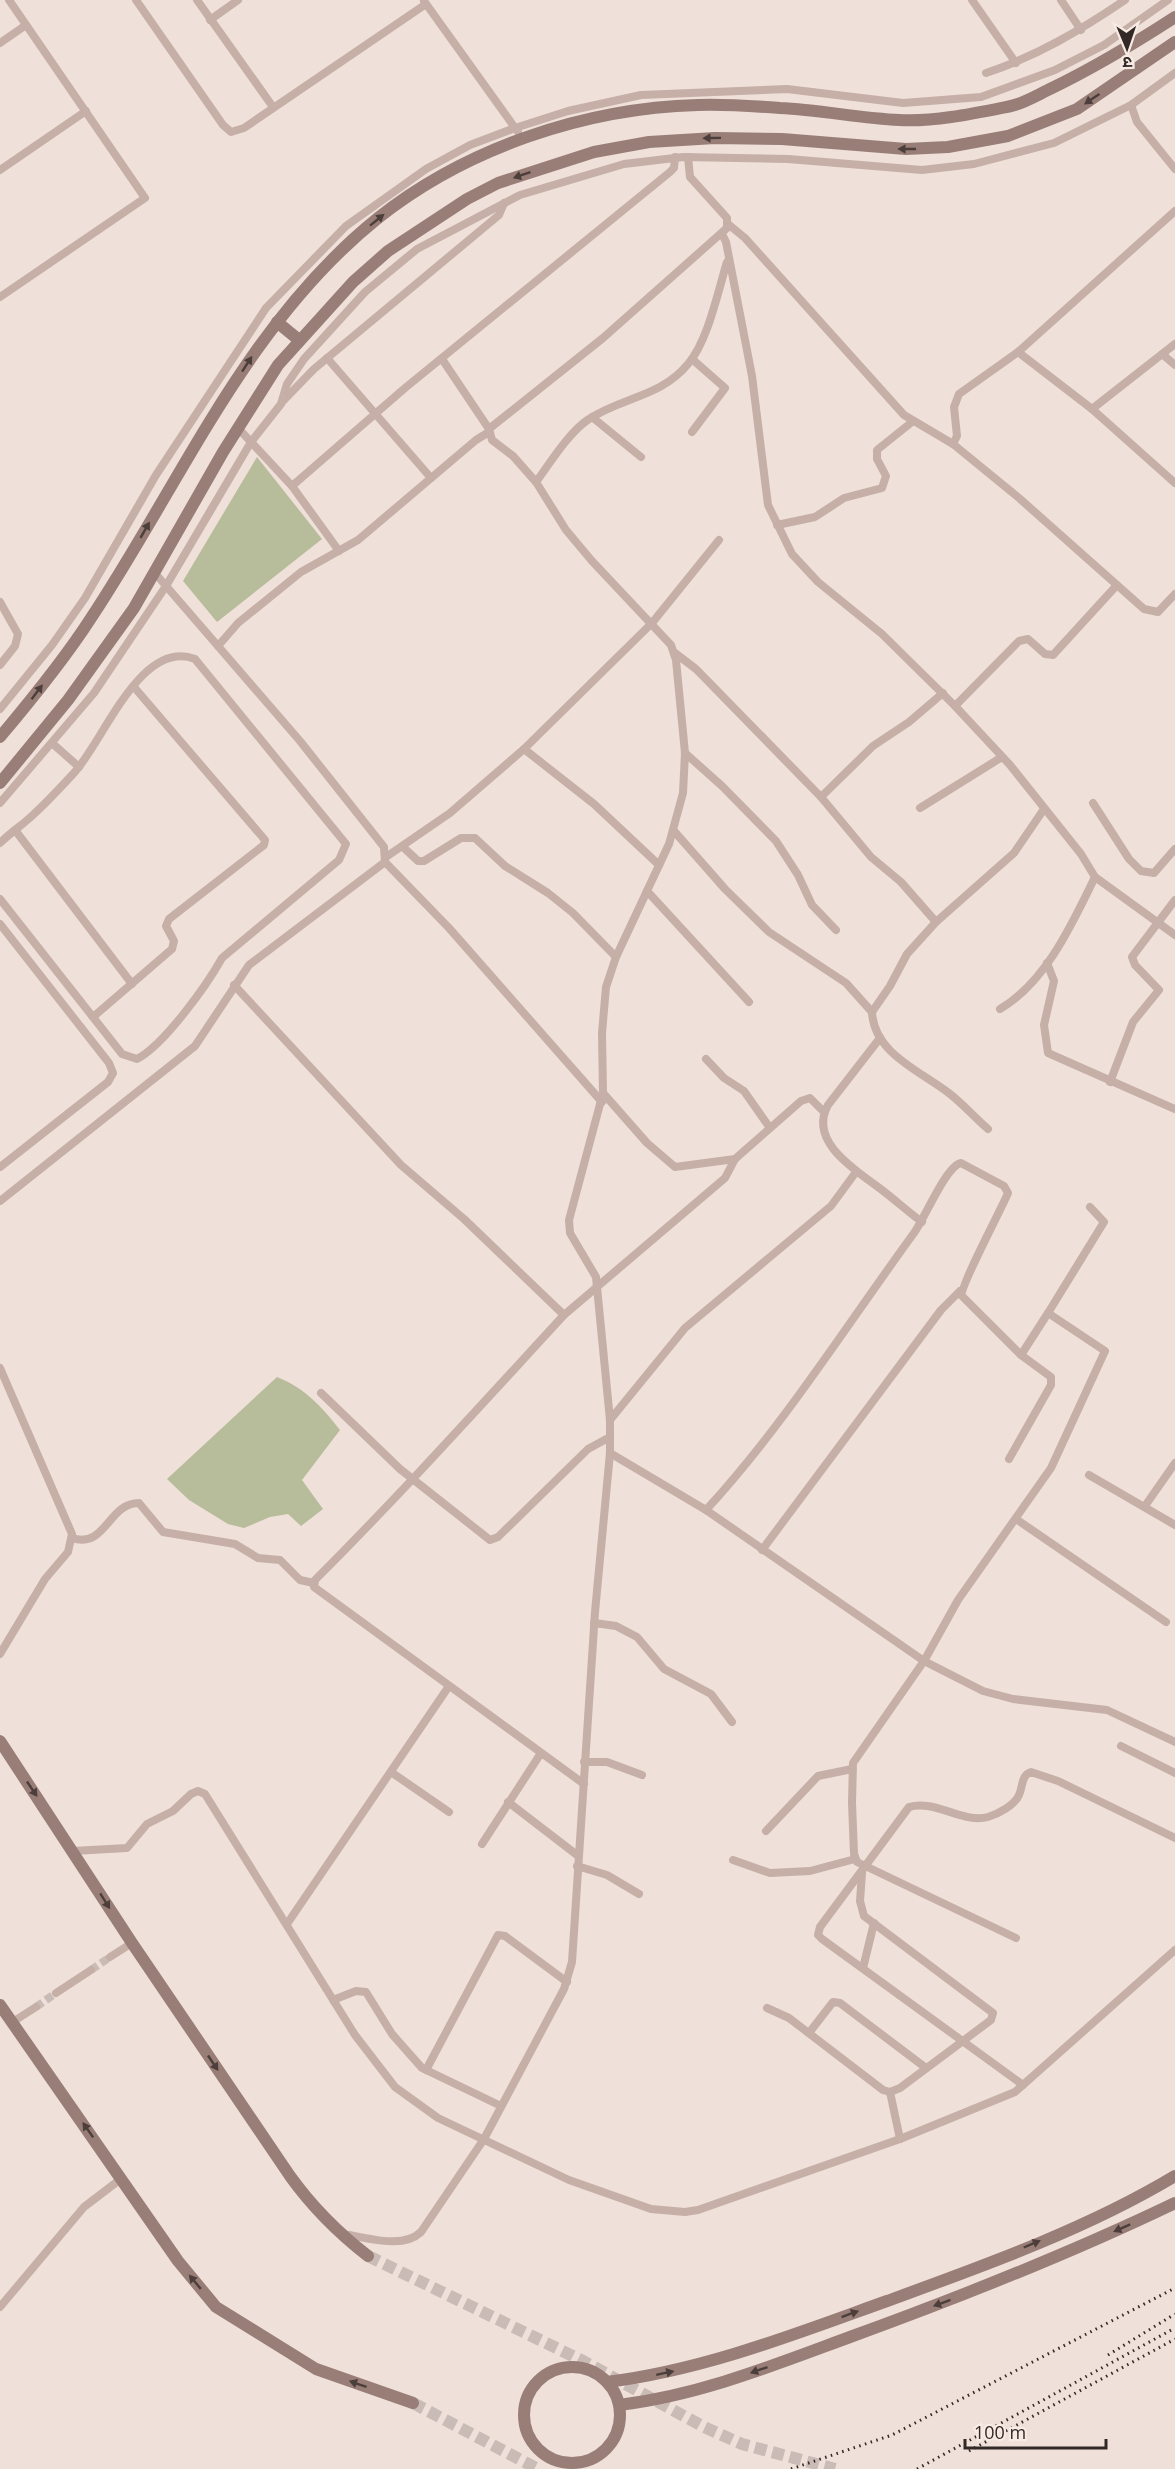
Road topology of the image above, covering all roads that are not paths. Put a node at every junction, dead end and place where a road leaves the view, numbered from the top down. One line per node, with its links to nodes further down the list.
1 (9, 0): 12 (street)
2 (136, 0): 20 (street)
3 (196, 0): 11 (street)
4 (238, 0): 11 (street)
5 (972, 0): 16 (street)
6 (1061, 0): 13 (street)
7 (1125, 0): 13 (street)
8 (1168, 0): 22 (street)
9 (425, 2): 20 (street); 22 (street)
10 (1175, 17): 23 (street)
11 (210, 20): 20 (street)
12 (26, 25): 15 (street); 21 (street)
13 (1081, 30): 16 (street)
14 (1175, 42): 36 (street, one-way to 36)
15 (0, 43)
16 (1016, 63): 17 (street)
17 (986, 73)
18 (1175, 73): 19 (street)
19 (1131, 105): 25 (street); 26 (street)
20 (273, 107)
21 (86, 111): 27 (street); 34 (street)
22 (514, 128): 23 (street); 28 (street)
23 (525, 139): 28 (street)
24 (675, 157): 25 (street); 29 (street); 42 (street)
25 (688, 157): 31 (street)
26 (1175, 169)
27 (0, 170)
28 (411, 187): 35 (street, one-way to 28); 76 (street)
29 (504, 203): 40 (street); 41 (street)
30 (1175, 212): 38 (street)
31 (728, 224): 32 (street); 50 (street)
32 (722, 234): 33 (street); 52 (street)
33 (728, 259): 43 (street); 61 (street)
34 (0, 297)
35 (277, 322): 36 (street); 77 (street, one-way to 35)
36 (296, 344): 41 (street); 51 (street)
37 (1175, 344): 39 (street)
38 (1018, 352): 47 (street); 55 (street)
39 (1162, 354): 44 (street); 47 (street)
40 (327, 358): 45 (street); 48 (street)
41 (304, 359): 45 (street); 46 (street)
42 (442, 359): 48 (street); 52 (street)
43 (692, 359): 49 (street); 53 (street)
44 (1175, 365)
45 (314, 369): 46 (street)
46 (281, 404): 54 (street)
47 (1092, 409): 59 (street)
48 (376, 415): 57 (street); 60 (street)
49 (592, 417): 56 (street); 58 (street)
50 (912, 422): 55 (street); 61 (street)
51 (238, 428): 54 (street); 64 (street)
52 (489, 430): 57 (street); 58 (street)
53 (692, 432)
54 (251, 442): 60 (street); 66 (street)
55 (952, 444): 65 (street)
56 (641, 457)
57 (431, 478): 63 (street)
58 (536, 482): 69 (street)
59 (1175, 483)
60 (292, 486): 63 (street)
61 (777, 525): 74 (street)
62 (720, 540): 69 (street)
63 (339, 550): 70 (street)
64 (154, 572): 66 (street); 83 (street)
65 (1117, 585): 67 (street); 75 (street)
66 (166, 586): 70 (street); 78 (street)
67 (1175, 594)
68 (0, 602): 72 (street)
69 (652, 623): 71 (street); 79 (street)
70 (218, 646): 94 (street)
71 (675, 652): 80 (street); 84 (street)
72 (0, 665)
73 (134, 687): 82 (street); 107 (street); 112 (street)
74 (943, 693): 75 (street); 84 (street)
75 (955, 706): 81 (street)
76 (0, 709)
77 (0, 737)
78 (52, 744): 82 (street); 86 (street)
79 (524, 748): 92 (street); 95 (street)
80 (685, 753): 90 (street); 103 (street)
81 (1002, 757): 87 (street); 88 (street)
82 (79, 767): 89 (street)
83 (0, 783)
84 (820, 797): 100 (street)
85 (1093, 802): 93 (street)
86 (0, 803)
87 (920, 808)
88 (1044, 809): 96 (street); 100 (street)
89 (15, 830): 91 (street); 107 (street)
90 (674, 831): 95 (street); 111 (street)
91 (0, 843)
92 (403, 847): 94 (street); 105 (street)
93 (1175, 849)
94 (386, 860): 108 (street); 116 (street)
95 (659, 865): 97 (street)
96 (1095, 877): 102 (street); 106 (street)
97 (647, 891): 105 (street); 109 (street)
98 (0, 899): 112 (street)
99 (1175, 900): 102 (street)
100 (936, 922): 111 (street)
101 (0, 924): 122 (street)
102 (1157, 925): 104 (street); 115 (street)
103 (836, 930)
104 (1175, 935)
105 (616, 957): 116 (street)
106 (1047, 963): 110 (street); 115 (street)
107 (132, 984): 112 (street)
108 (234, 985): 124 (street); 130 (street)
109 (749, 1002)
110 (1000, 1010)
111 (872, 1012): 113 (street)
112 (93, 1017)
113 (880, 1038): 118 (street); 120 (street)
114 (706, 1059): 119 (street)
115 (1110, 1082): 117 (street)
116 (602, 1097): 121 (street); 127 (street)
117 (1175, 1109)
118 (824, 1112): 119 (street); 123 (street)
119 (770, 1128): 121 (street)
120 (988, 1129)
121 (735, 1159): 127 (street)
122 (0, 1167)
123 (856, 1172): 126 (street); 134 (street)
124 (0, 1201)
125 (1090, 1207): 129 (street)
126 (922, 1222): 128 (street); 142 (street)
127 (598, 1286): 130 (street); 134 (street)
128 (960, 1291): 131 (street); 146 (street)
129 (1048, 1312): 131 (street); 143 (street)
130 (564, 1315): 140 (street)
131 (1021, 1355): 137 (street)
132 (0, 1368): 145 (street)
133 (321, 1393): 140 (street)
134 (610, 1420): 135 (street)
135 (610, 1437): 136 (street); 140 (street)
136 (610, 1453): 142 (street); 149 (street)
137 (1009, 1459)
138 (1175, 1463): 141 (street)
139 (1089, 1475): 141 (street)
140 (412, 1478): 147 (street)
141 (1145, 1506): 144 (street)
142 (706, 1510): 146 (street)
143 (1016, 1519): 148 (street); 151 (street)
144 (1175, 1525)
145 (72, 1538): 147 (street); 150 (street)
146 (762, 1550): 151 (street)
147 (314, 1583): 152 (street)
148 (1166, 1622)
149 (594, 1623): 153 (street); 158 (street)
150 (0, 1654)
151 (924, 1661): 155 (street); 159 (street)
152 (448, 1686): 157 (street); 160 (street)
153 (732, 1722)
154 (0, 1741): 169 (street, one-way to 169)
155 (1175, 1742)
156 (1121, 1746): 161 (street)
157 (541, 1753): 163 (street); 164 (street)
158 (584, 1762): 162 (street); 163 (street)
159 (852, 1769): 166 (street); 171 (street)
160 (391, 1772): 165 (street); 177 (street)
161 (1175, 1773)
162 (642, 1775)
163 (584, 1784): 170 (street)
164 (508, 1802): 168 (street); 170 (street)
165 (449, 1812)
166 (766, 1831)
167 (1175, 1838): 174 (street)
168 (483, 1844)
169 (73, 1851): 177 (street); 179 (street, one-way to 179)
170 (577, 1856): 173 (street)
171 (855, 1859): 172 (street); 174 (street)
172 (733, 1860)
173 (577, 1866): 175 (street); 184 (street)
174 (864, 1870): 176 (street); 178 (street); 182 (street)
175 (639, 1894)
176 (874, 1923): 182 (street); 192 (street)
177 (287, 1924): 186 (street)
178 (1016, 1938)
179 (132, 1944): 181 (street); 203 (street, one-way to 203)
180 (1175, 1950): 195 (street)
181 (110, 1957)
182 (863, 1968): 192 (street)
183 (90, 1970): 185 (street)
184 (567, 1982): 194 (street); 197 (street)
185 (56, 1993)
186 (333, 2000): 194 (street); 198 (street)
187 (0, 2005): 190 (street)
188 (36, 2007): 190 (street)
189 (767, 2008): 191 (street)
190 (11, 2023): 201 (street, one-way to 190)
191 (809, 2032): 193 (street); 196 (street)
192 (962, 2040): 193 (street); 195 (street)
193 (926, 2068): 196 (street)
194 (426, 2070): 197 (street)
195 (1023, 2085): 199 (street)
196 (890, 2092): 199 (street)
197 (501, 2106): 198 (street)
198 (484, 2139): 199 (street); 203 (street)
199 (900, 2139)
200 (1175, 2176): 206 (street, one-way to 200)
201 (122, 2178): 205 (street); 207 (street, one-way to 201)
202 (1175, 2203): 208 (street, one-way to 208)
203 (339, 2234): 204 (street)
204 (368, 2256)
205 (0, 2307)
206 (607, 2382): 208 (street); 208 (street)
207 (413, 2403)
208 (619, 2405)

